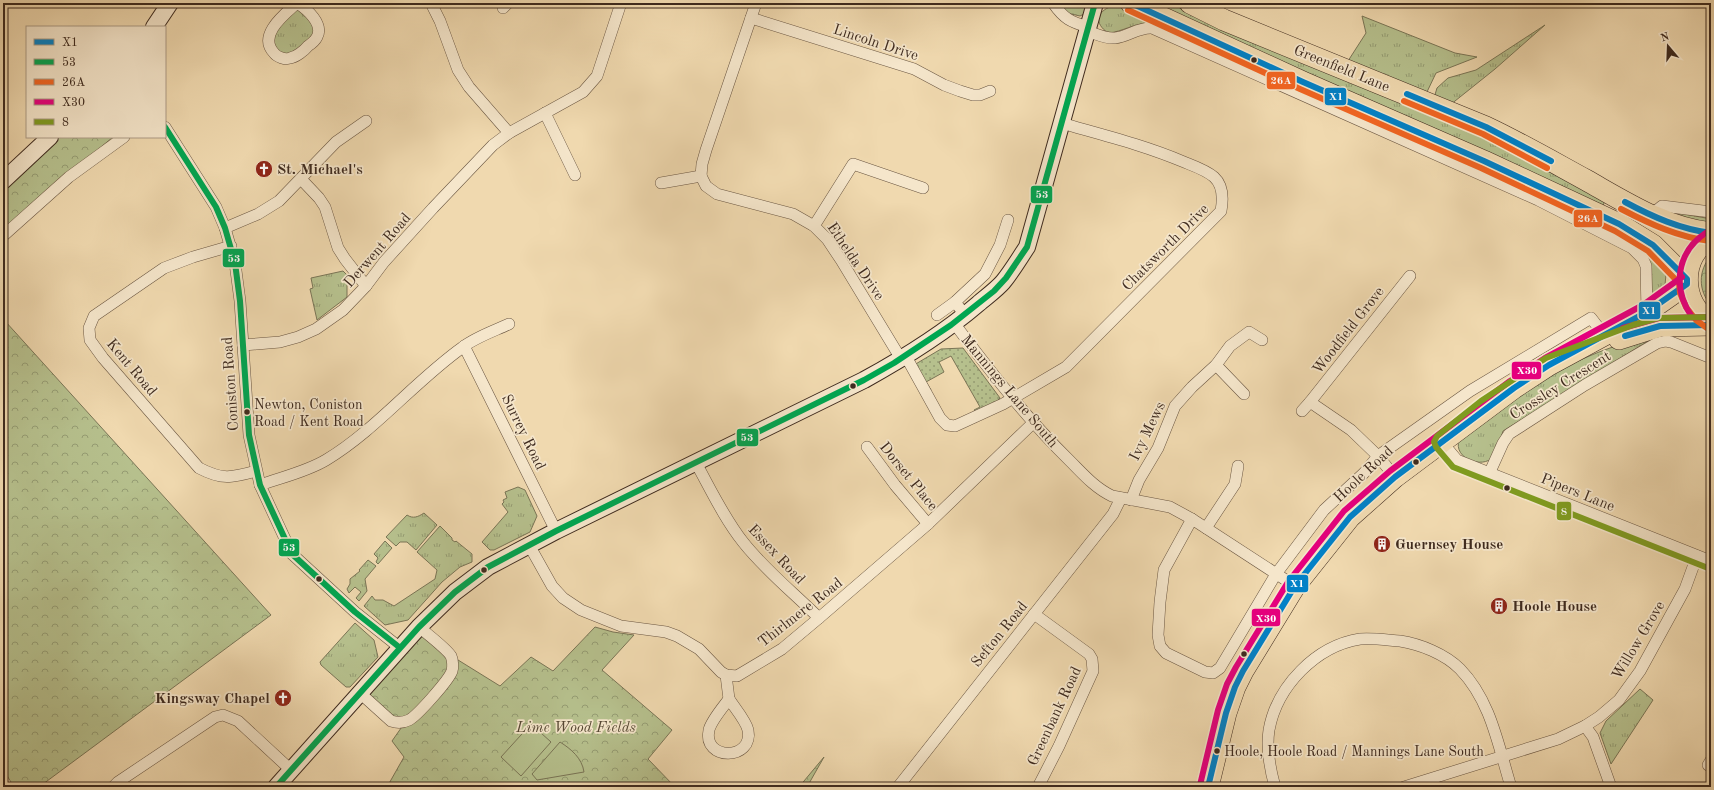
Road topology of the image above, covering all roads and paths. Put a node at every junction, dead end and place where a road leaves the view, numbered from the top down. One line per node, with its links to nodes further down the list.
1 (170, 3): 12 (street)
2 (297, 3): 2 (street)
3 (431, 3): 20 (street)
4 (621, 3): 16 (street, Derwent Road)
5 (756, 3): 11 (street)
6 (1053, 3): 13 (street)
7 (1095, 3): 13 (street, Mannings Lane South)
8 (1130, 3): 14 (highway, Greenfield Lane)
9 (1149, 3): 14 (street)
10 (1190, 3): 30 (highway, Greenfield Lane)
11 (751, 18): 15 (street, Lincoln Drive); 24 (street)
12 (155, 26)
13 (1088, 29): 18 (street, Mannings Lane South); 42 (street)
14 (1206, 38): 39 (highway, Greenfield Lane)
15 (990, 91)
16 (545, 113): 20 (street, Derwent Road); 23 (street)
17 (366, 121): 25 (street)
18 (1061, 123): 44 (street, Mannings Lane South); 57 (street, Chatsworth Drive)
19 (166, 129): 32 (street, Coniston Road)
20 (509, 133): 40 (street, Derwent Road)
21 (49, 138): 26 (street)
22 (123, 138): 35 (street)
23 (575, 175)
24 (701, 176): 27 (street); 31 (street, Ethelda Drive)
25 (301, 179): 32 (street); 40 (street)
26 (3, 181)
27 (661, 183)
28 (923, 187): 31 (street)
29 (1711, 212): 30 (street)
30 (1651, 215): 34 (highway, Greenfield Lane)
31 (814, 226): 52 (street, Ethelda Drive)
32 (225, 228): 37 (street, Coniston Road)
33 (1009, 228): 41 (street)
34 (1711, 233)
35 (3, 236)
36 (1711, 239): 39 (highway)
37 (231, 246): 50 (street, Coniston Road); 66 (street, Kent Road)
38 (1410, 276): 58 (street, Woodfield Grove)
39 (1687, 281): 42 (highway, Hoole Road); 45 (highway)
40 (366, 286): 50 (street, Derwent Road)
41 (954, 302): 43 (street); 44 (street)
42 (1647, 312): 48 (highway, Hoole Road)
43 (937, 315)
44 (959, 319): 52 (street); 57 (street, Mannings Lane South)
45 (1711, 321)
46 (509, 324): 51 (street)
47 (1711, 325): 55 (highway, Hoole Road)
48 (1605, 336): 55 (highway, Hoole Road); 63 (street, Hoole Road)
49 (1262, 340): 54 (street, Ivy Mews)
50 (243, 345): 66 (street, Coniston Road)
51 (464, 346): 69 (street); 74 (street, Surrey Road)
52 (904, 358): 57 (street, Chatsworth Drive); 64 (street)
53 (1711, 358): 67 (street, Crossley Crescent)
54 (1216, 365): 56 (street); 70 (street, Ivy Mews)
55 (1549, 365): 61 (highway, Hoole Road)
56 (1244, 394)
57 (1013, 399): 60 (street, Mannings Lane South)
58 (1310, 402): 59 (street, Woodfield Grove); 63 (street)
59 (1302, 411)
60 (1033, 422): 70 (street, Mannings Lane South); 72 (street, Thirlmere Road)
61 (1442, 442): 67 (street, Pipers Lane); 68 (highway, Hoole Road)
62 (867, 447): 72 (street, Dorset Place)
63 (1378, 456): 68 (street); 78 (street, Hoole Road)
64 (696, 463): 74 (street); 81 (street, Essex Road)
65 (1238, 466): 73 (street)
66 (256, 470): 69 (street, Coniston Road)
67 (1489, 474): 76 (street, Pipers Lane)
68 (1395, 477): 79 (highway, Hoole Road)
69 (260, 485): 83 (street, Coniston Road)
70 (1126, 499): 71 (street, Mannings Lane South); 80 (street, Sefton Road)
71 (1192, 519): 73 (street, Mannings Lane South); 78 (street, Hoole Road)
72 (928, 524): 81 (street, Thirlmere Road)
73 (1206, 528): 78 (street, Mannings Lane South)
74 (556, 531): 75 (street)
75 (529, 545): 82 (street); 84 (street)
76 (1697, 556): 77 (street, Pipers Lane); 87 (street, Willow Grove)
77 (1711, 561)
78 (1276, 574): 79 (street, Mannings Lane South)
79 (1295, 586): 94 (highway, Hoole Road)
80 (1034, 614): 92 (street, Sefton Road); 93 (street, Greenbank Road)
81 (819, 618): 84 (street, Thirlmere Road)
82 (419, 627): 83 (street); 85 (street)
83 (399, 647): 85 (street)
84 (726, 675): 86 (street)
85 (360, 693): 89 (street)
86 (729, 699): 86 (street)
87 (1585, 726): 88 (street, Willow Grove); 98 (street)
88 (1502, 756): 95 (street); 96 (street, Willow Grove); 97 (street)
89 (292, 770): 90 (street); 91 (street)
90 (113, 787)
91 (276, 787)
92 (898, 787)
93 (1038, 787)
94 (1208, 787)
95 (1275, 787)
96 (1404, 787)
97 (1511, 787)
98 (1611, 787)

